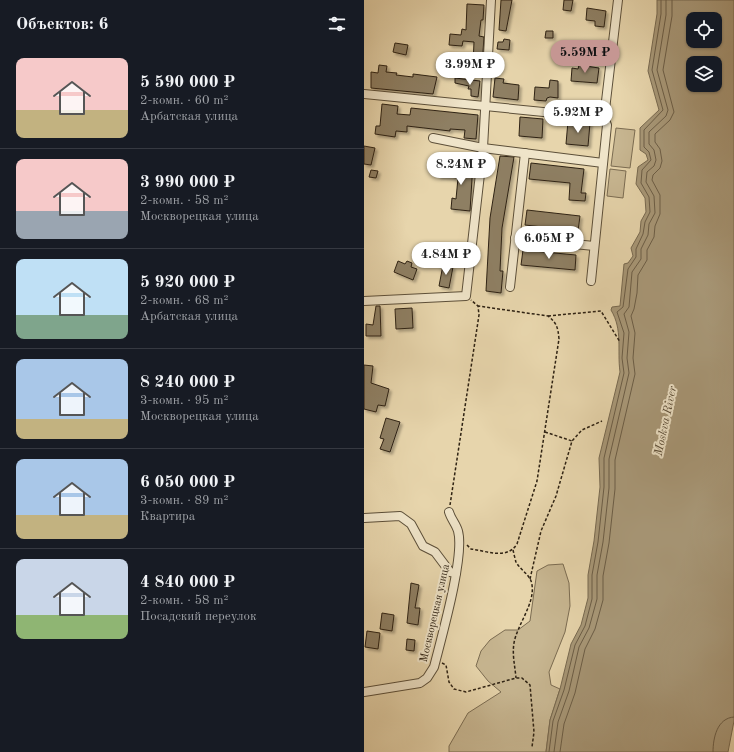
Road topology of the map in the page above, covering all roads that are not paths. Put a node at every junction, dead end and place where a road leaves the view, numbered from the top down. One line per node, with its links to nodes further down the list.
1 (491, 0): 4 (street)
2 (618, 0): 5 (street)
3 (364, 94): 4 (street)
4 (486, 107): 5 (street); 7 (street)
5 (604, 118): 9 (street)
6 (433, 138): 7 (street)
7 (483, 148): 8 (street); 14 (street)
8 (525, 153): 9 (street); 10 (street)
9 (603, 163): 11 (street)
10 (515, 238): 11 (street); 13 (street)
11 (594, 246): 12 (street)
12 (591, 281)
13 (510, 287)
14 (364, 301)
15 (449, 512): 17 (street, Москворецкая улица)
16 (364, 518): 17 (street)
17 (456, 573): 18 (street, Москворецкая улица)
18 (364, 692)

